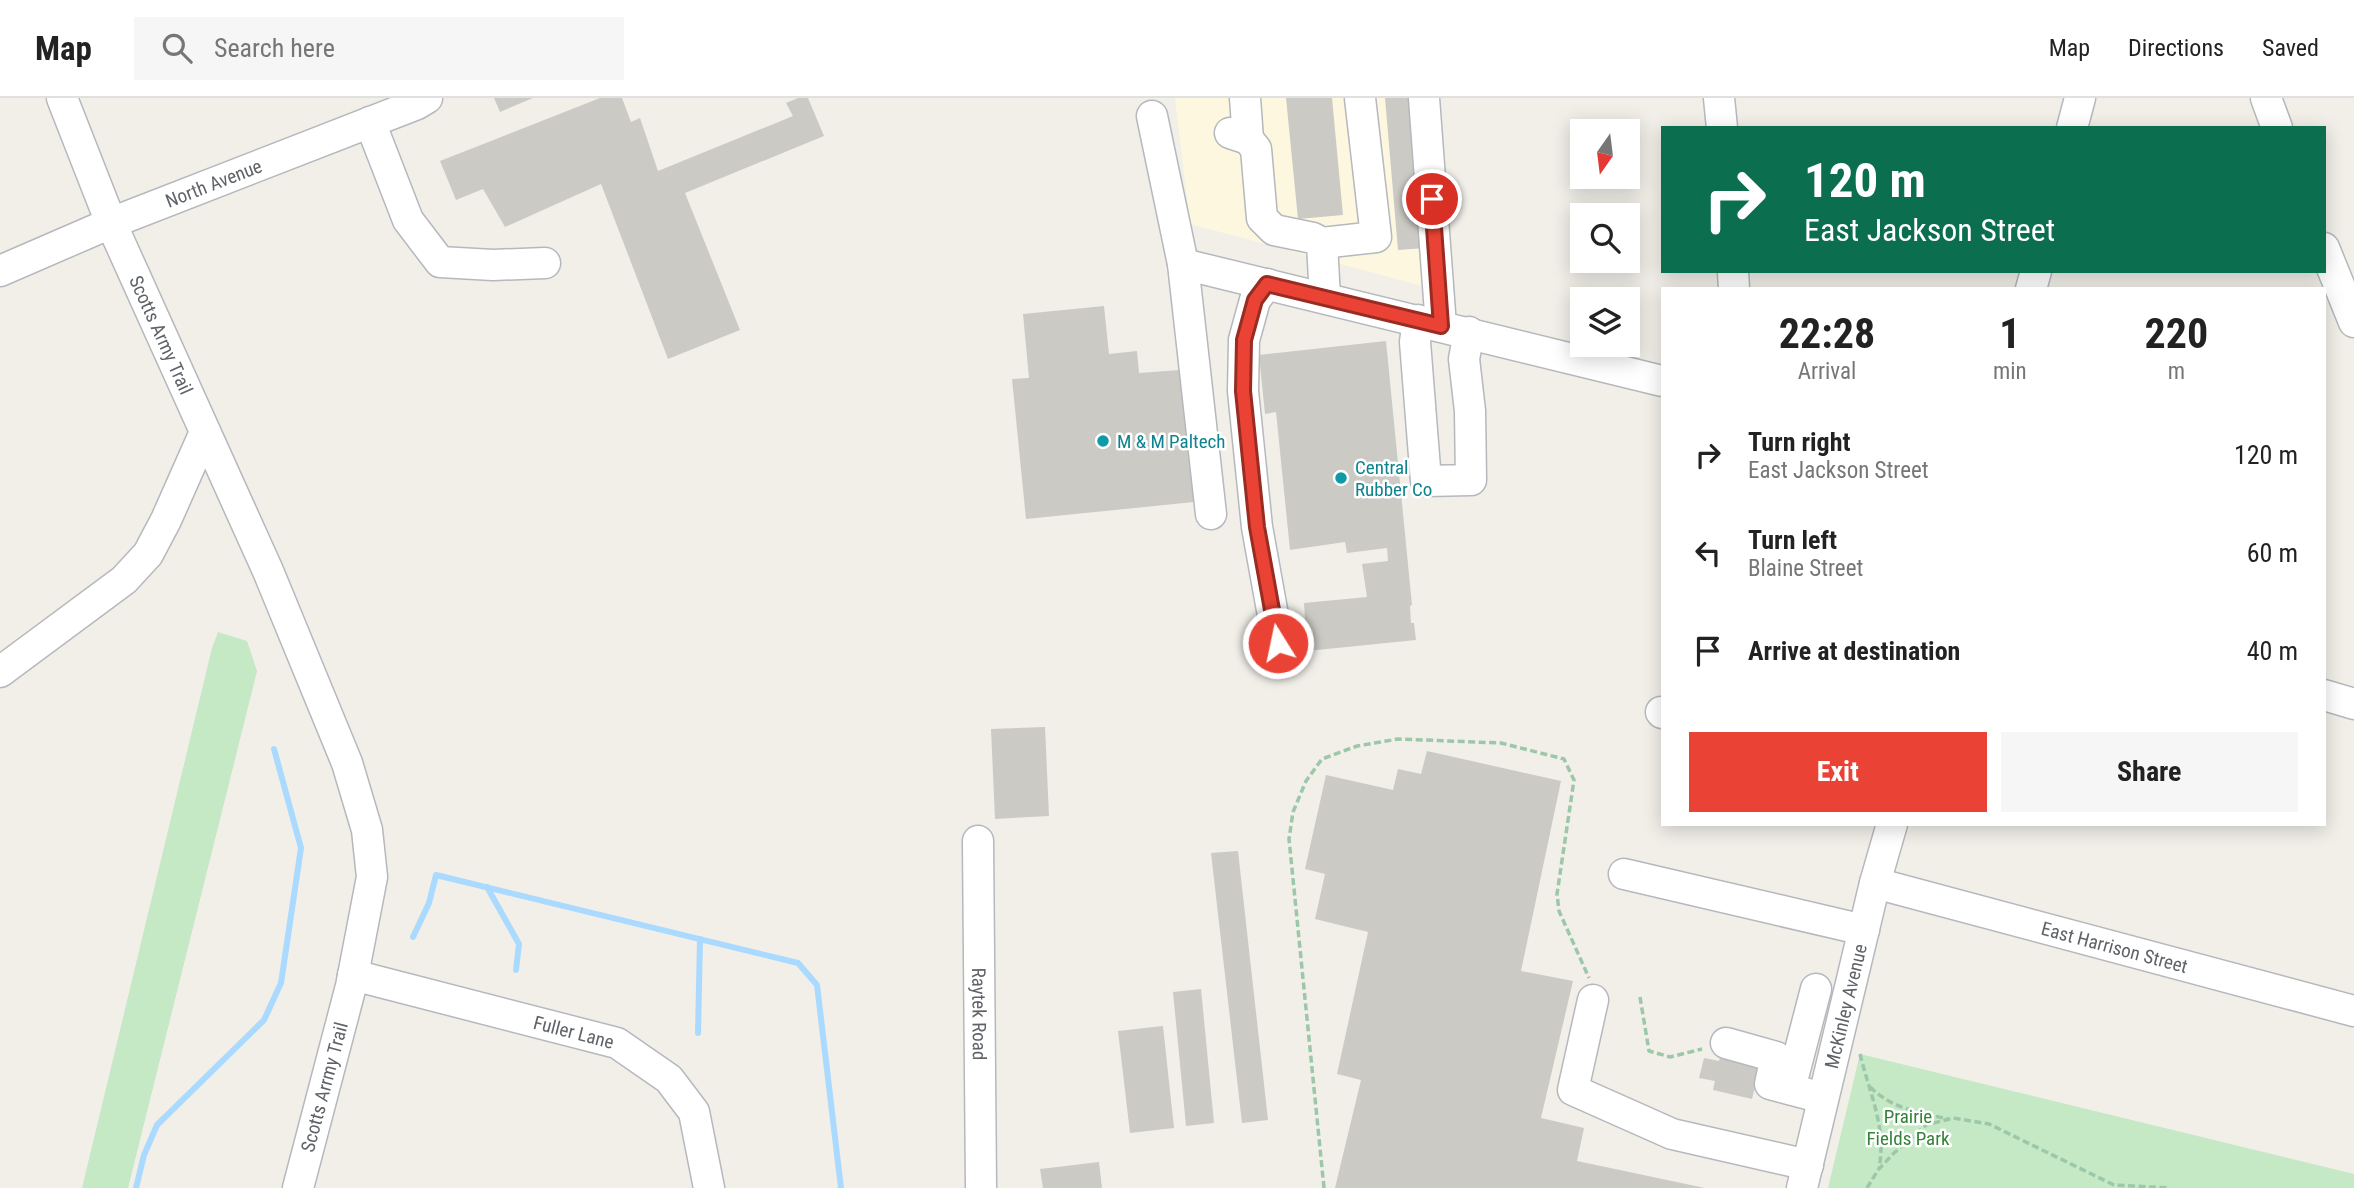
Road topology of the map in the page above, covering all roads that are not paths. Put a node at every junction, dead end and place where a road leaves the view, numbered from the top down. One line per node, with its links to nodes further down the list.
1 (62, 98): 14 (street, Scotts Army Trail)
2 (427, 98): 10 (street, North Avenue)
3 (1245, 98): 15 (street)
4 (1360, 98): 15 (street)
5 (1424, 98): 24 (street)
6 (1719, 98): 11 (street)
7 (2080, 98): 12 (street)
8 (2266, 98): 13 (street)
9 (1152, 116): 18 (street)
10 (370, 122): 14 (street, North Avenue); 17 (street)
11 (1722, 126)
12 (2073, 126)
13 (2276, 126)
14 (111, 223): 19 (street, North Avenue); 26 (street, Scotts Army Trail)
15 (1322, 243): 22 (street)
16 (2326, 253): 21 (street)
17 (545, 263)
18 (1183, 264): 20 (street); 27 (street)
19 (0, 271)
20 (1267, 284): 22 (street); 28 (street)
21 (2339, 286): 23 (street)
22 (1325, 298): 24 (street)
23 (2354, 322)
24 (1443, 326): 25 (street)
25 (1661, 381)
26 (205, 432): 29 (street); 37 (street, Scotts Army Trail)
27 (1212, 514)
28 (1278, 643)
29 (0, 672)
30 (2326, 696): 31 (street)
31 (2354, 704)
32 (1891, 826): 35 (street, McKinley Avenue)
33 (978, 841): 47 (street, Raytek Road)
34 (1624, 874): 36 (street)
35 (1875, 883): 36 (street, McKinley Avenue); 40 (street, East Harrison Street)
36 (1864, 930): 43 (street, McKinley Avenue)
37 (352, 981): 45 (street, Scotts Arrmy Trail); 46 (street, Fuller Lane)
38 (1816, 989): 42 (street)
39 (1593, 1000): 44 (street)
40 (2354, 1012)
41 (1726, 1043): 42 (street)
42 (1790, 1089): 43 (street)
43 (1823, 1098): 44 (street, McKinley Avenue)
44 (1805, 1177)
45 (298, 1188)
46 (709, 1188)
47 (981, 1188)

